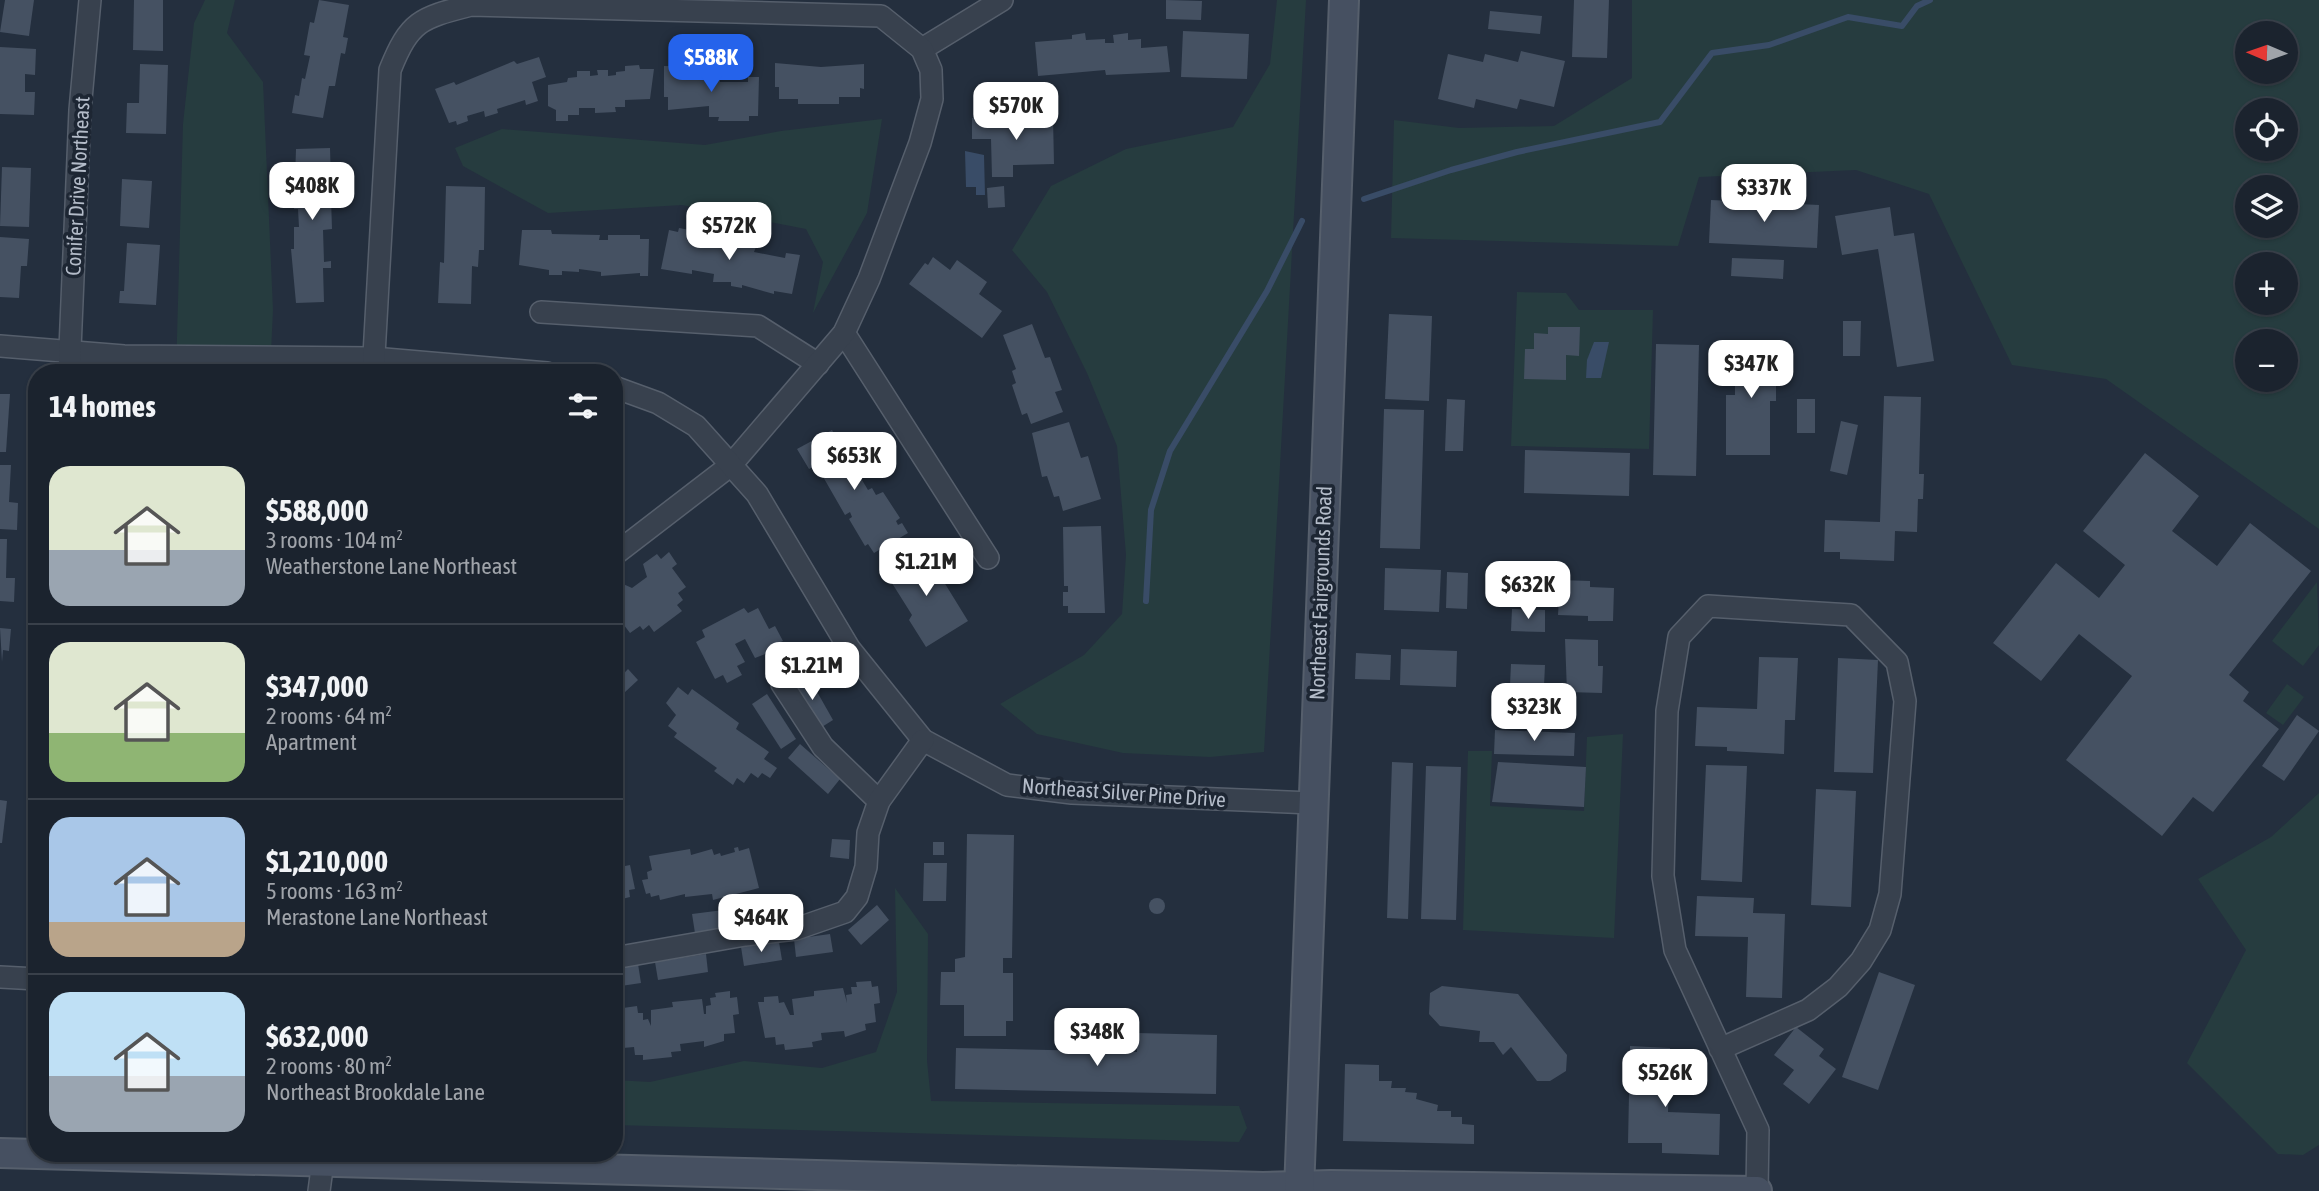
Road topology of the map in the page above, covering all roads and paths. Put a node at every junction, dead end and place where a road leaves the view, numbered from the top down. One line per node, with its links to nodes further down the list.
1 (90, 0): 8 (street, Conifer Drive Northeast)
2 (1002, 0): 4 (street)
3 (1344, 0): 20 (main road, Northeast Fairgrounds Road)
4 (922, 49): 6 (street); 11 (street)
5 (541, 312): 12 (street)
6 (844, 333): 12 (street); 16 (street)
7 (0, 346): 8 (street)
8 (70, 350): 9 (street, Conifer Drive Northeast); 10 (street)
9 (69, 364)
10 (345, 364)
11 (373, 364)
12 (818, 364): 14 (street)
13 (623, 390): 14 (street, Northeast Silver Pine Drive)
14 (731, 465): 15 (street); 18 (street, Northeast Silver Pine Drive)
15 (623, 548)
16 (988, 558)
17 (782, 684): 19 (street)
18 (923, 740): 19 (street); 20 (street, Northeast Silver Pine Drive)
19 (879, 801): 21 (street)
20 (1312, 803): 30 (main road, Northeast Fairgrounds Road)
21 (623, 956)
22 (0, 977): 23 (street)
23 (28, 979)
24 (1720, 1049): 24 (street); 32 (street)
25 (0, 1153): 26 (main road)
26 (28, 1154)
27 (323, 1162): 31 (street)
28 (348, 1162): 29 (main road)
29 (839, 1182): 30 (main road)
30 (1299, 1189): 32 (main road)
31 (319, 1191)
32 (1757, 1191)

